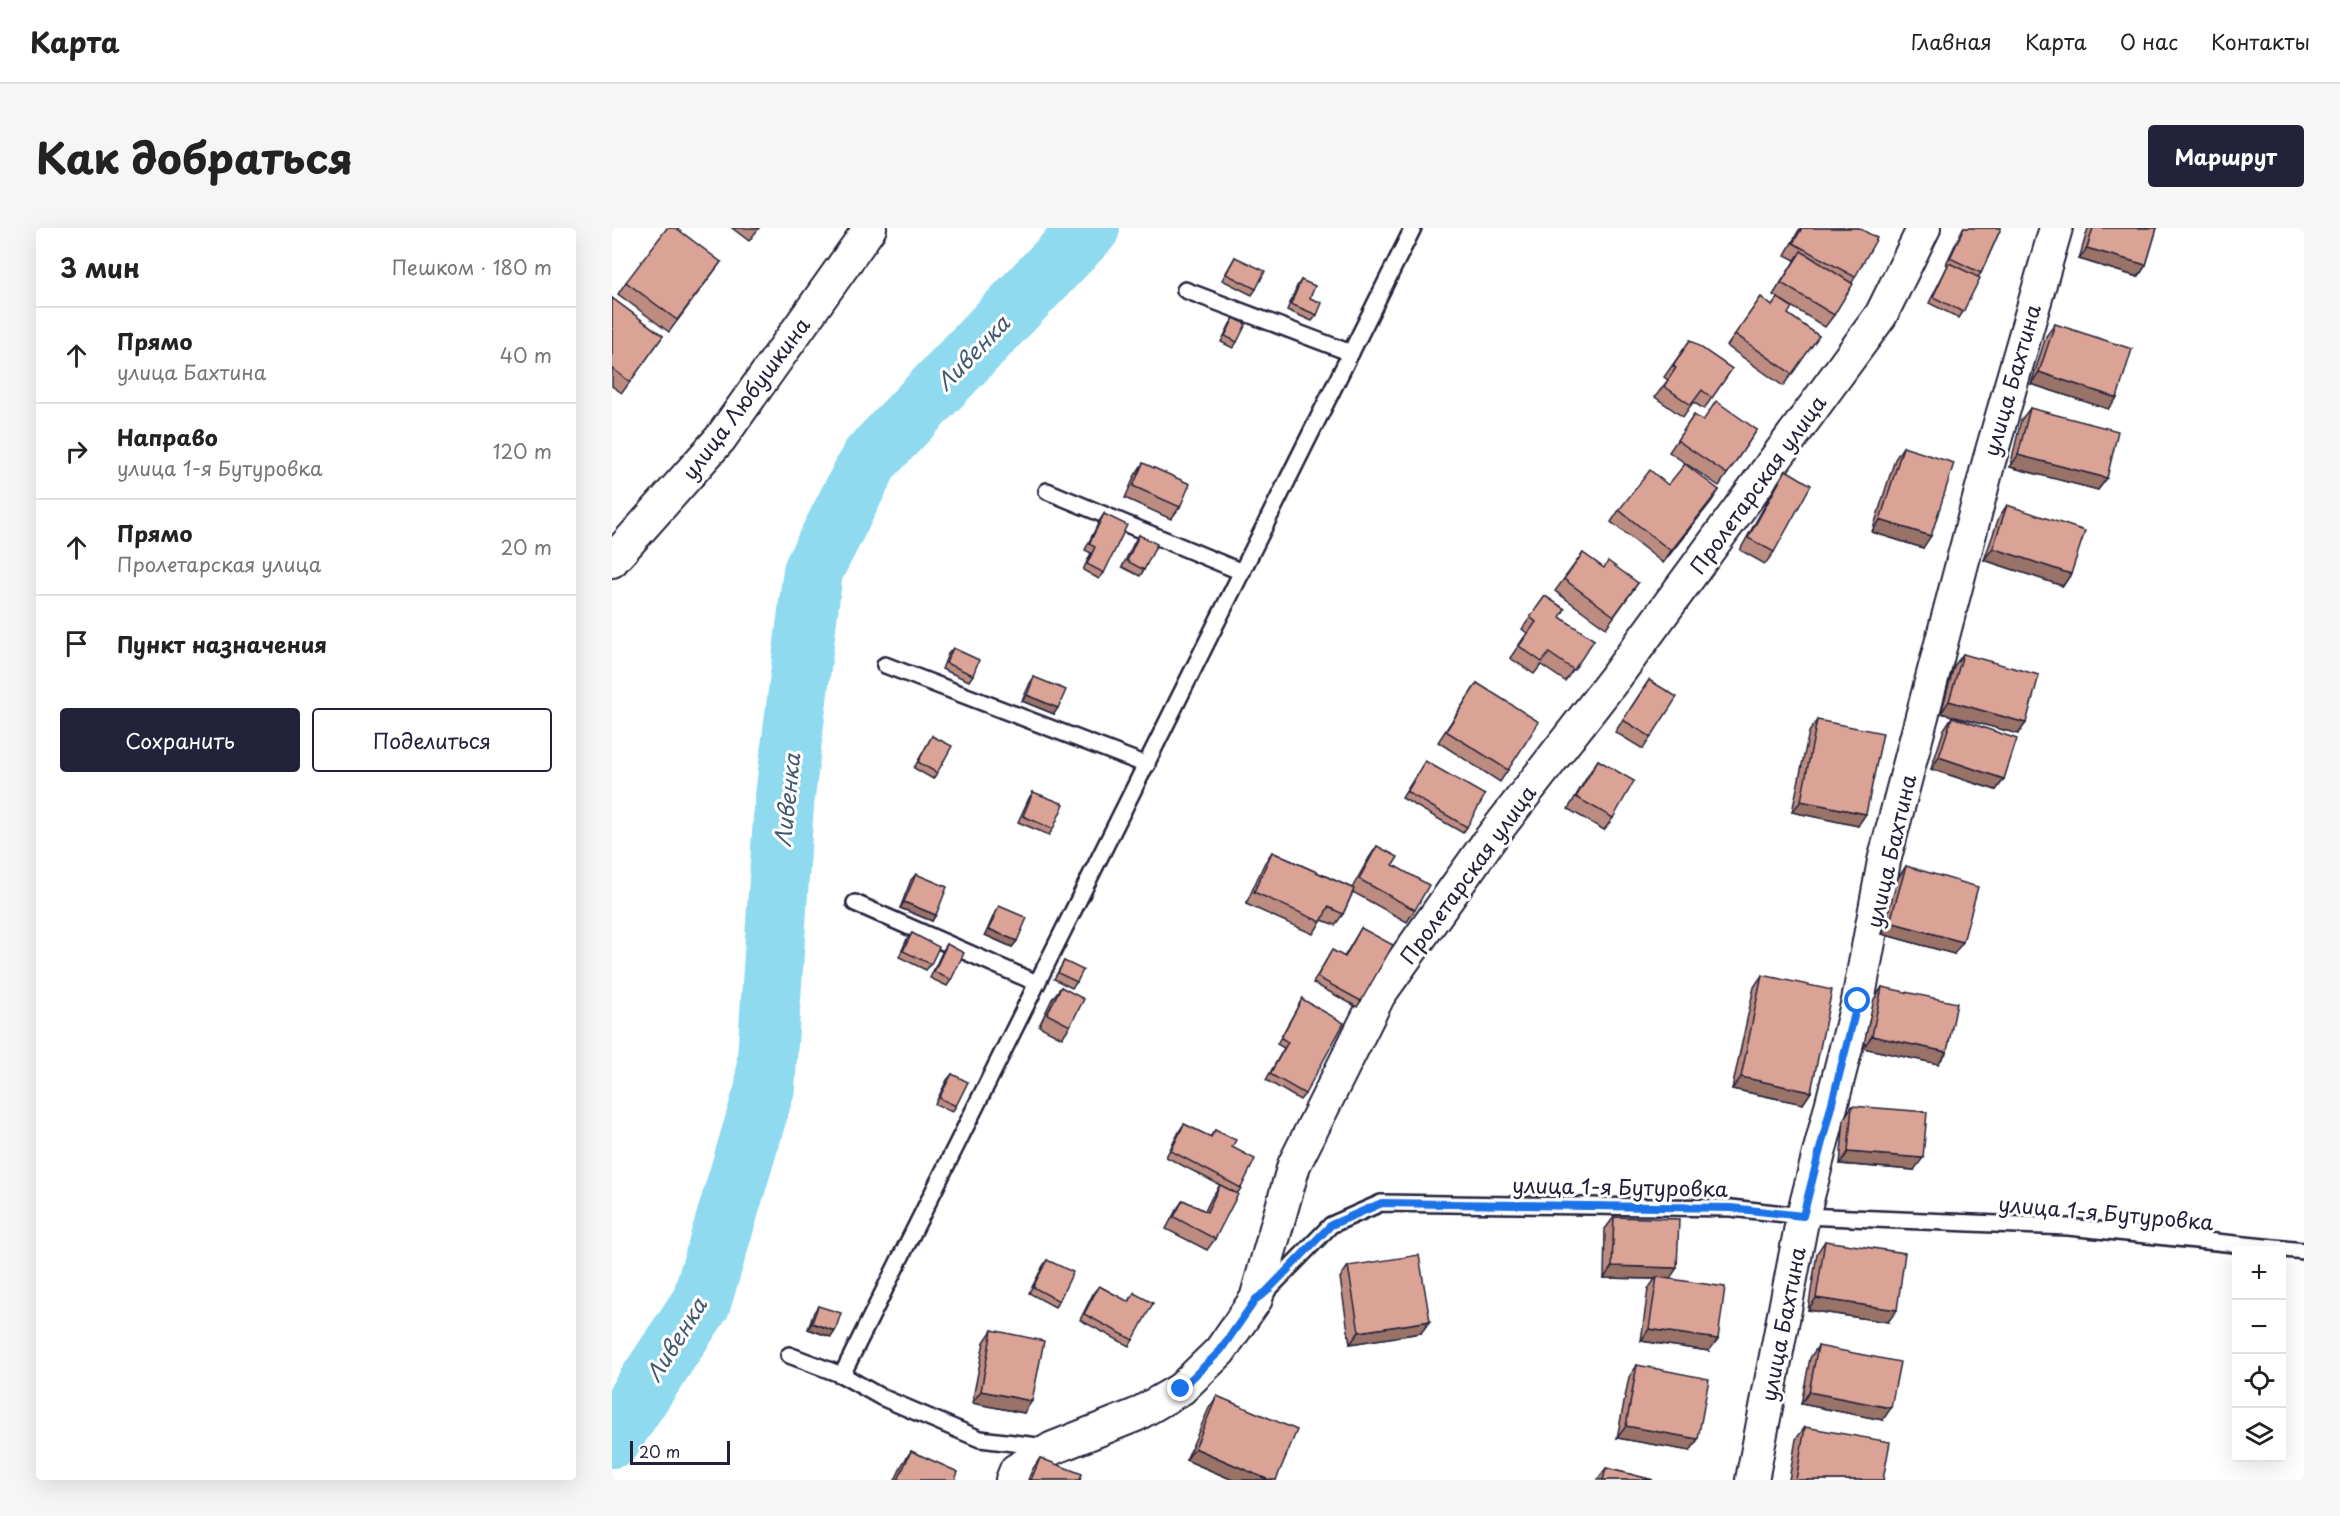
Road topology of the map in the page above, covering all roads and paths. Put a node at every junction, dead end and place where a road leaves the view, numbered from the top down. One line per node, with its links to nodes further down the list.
1 (870, 228): 8 (street, улица Любушкина)
2 (1413, 228): 6 (lane)
3 (1924, 228): 16 (street, Пролетарская улица)
4 (2056, 228): 14 (street, улица Бахтина)
5 (1185, 290): 6 (lane)
6 (1351, 353): 9 (lane)
7 (1047, 491): 9 (lane)
8 (612, 561)
9 (1242, 572): 11 (lane)
10 (885, 665): 11 (lane)
11 (1147, 765): 13 (lane)
12 (855, 903): 13 (lane)
13 (1037, 983): 18 (lane)
14 (1803, 1216): 15 (lane, улица 1-я Бутуровка); 16 (lane, улица 1-я Бутуровка); 21 (street, улица Бахтина)
15 (2304, 1251)
16 (1256, 1299): 19 (street, Пролетарская улица)
17 (789, 1355): 18 (lane)
18 (842, 1375): 19 (lane)
19 (1053, 1448): 20 (street, Пролетарская улица)
20 (1012, 1480)
21 (1752, 1480)

